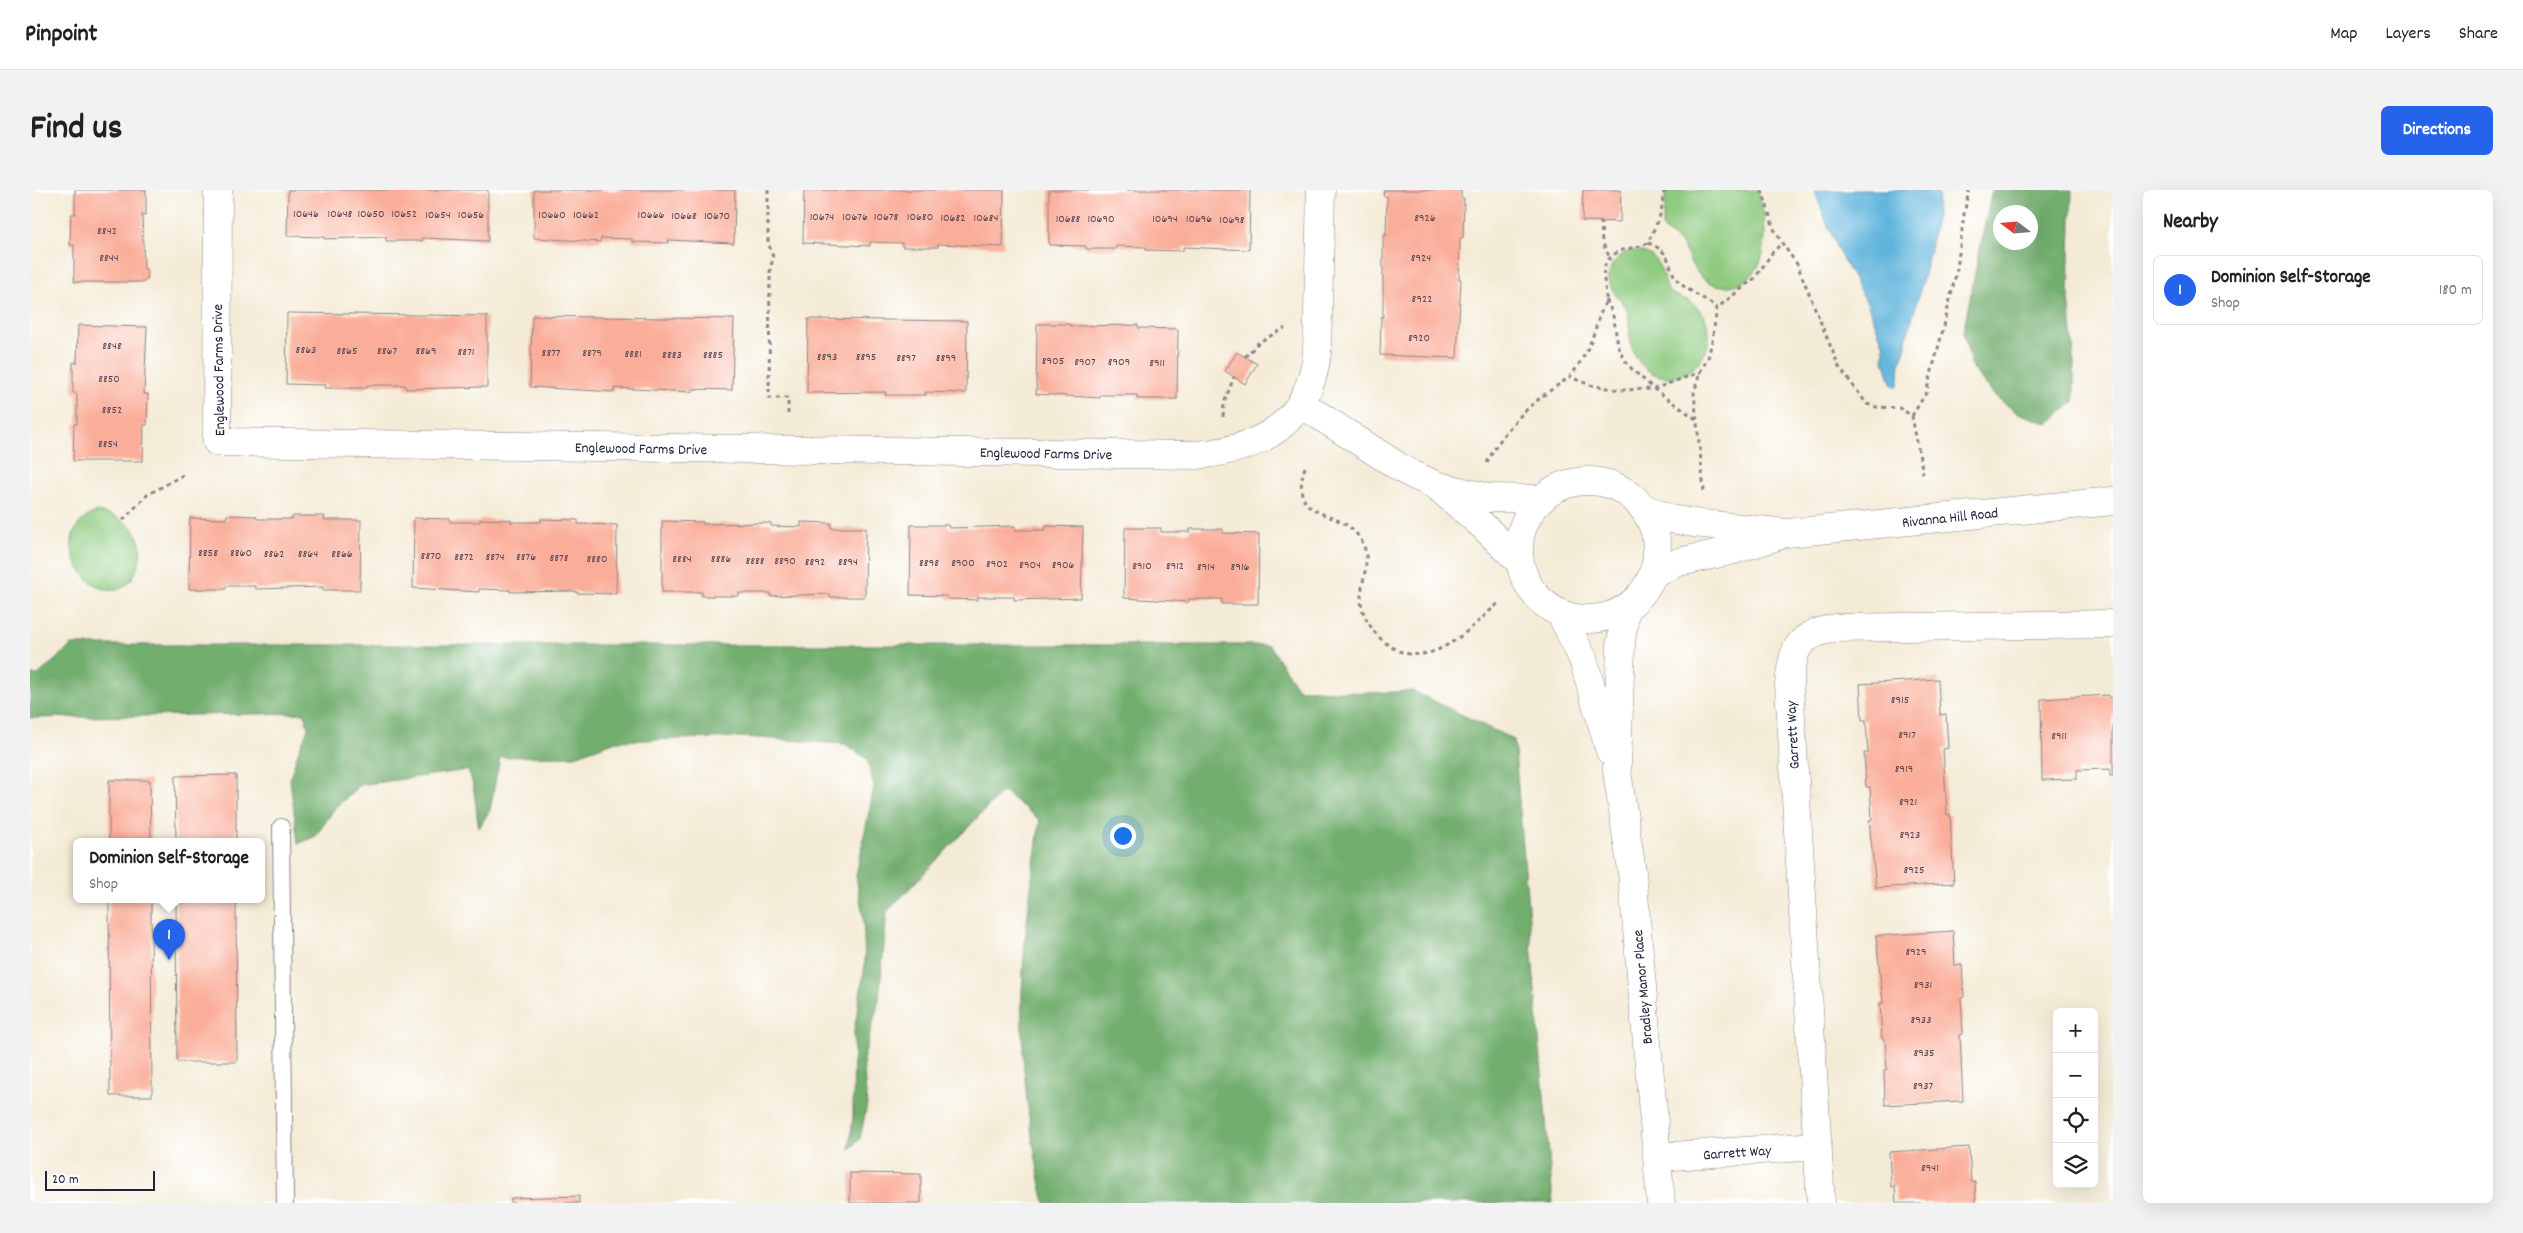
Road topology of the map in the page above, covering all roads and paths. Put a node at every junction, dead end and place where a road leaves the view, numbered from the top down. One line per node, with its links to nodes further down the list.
1 (218, 190): 19 (street, Englewood Farms Drive)
2 (768, 190): 19 (path)
3 (1321, 190): 16 (street, Englewood Farms Drive)
4 (1664, 190): 8 (path)
5 (1762, 190): 9 (path)
6 (1969, 190): 17 (path)
7 (1601, 221): 10 (path)
8 (1648, 243): 10 (path); 12 (path)
9 (1782, 243): 12 (path); 17 (path)
10 (1610, 258): 11 (path)
11 (1606, 300): 14 (path); 15 (path)
12 (1717, 308): 13 (path)
13 (1700, 372): 15 (path); 18 (path)
14 (1570, 377): 15 (path); 20 (path)
15 (1654, 389): 18 (path)
16 (1302, 404): 19 (street, Englewood Farms Drive); 24 (street)
17 (1912, 416): 22 (path)
18 (1696, 419): 25 (path)
19 (788, 450)
20 (1489, 458)
21 (1305, 467): 33 (path)
22 (1923, 474)
23 (183, 475): 29 (path)
24 (1435, 485): 26 (street); 31 (street)
25 (1705, 497)
26 (1542, 499): 28 (street); 31 (street)
27 (2113, 501): 30 (street, Rivanna Hill Road)
28 (1644, 508): 30 (street, Rivanna Hill Road); 32 (street)
29 (123, 520)
30 (1787, 533): 32 (street, Rivanna Hill Road)
31 (1520, 562): 35 (street)
32 (1654, 573): 34 (street)
33 (1500, 602)
34 (1626, 608): 35 (street); 37 (street, Bradley Manor Place)
35 (1561, 614): 37 (street, Bradley Manor Place)
36 (2113, 624): 39 (street, Garrett Way)
37 (1617, 771): 40 (street, Bradley Manor Place)
38 (281, 827): 41 (lane)
39 (1817, 1146): 40 (street, Garrett Way); 43 (street, Garrett Way)
40 (1658, 1157): 42 (street, Bradley Manor Place)
41 (285, 1203)
42 (1661, 1203)
43 (1821, 1203)

